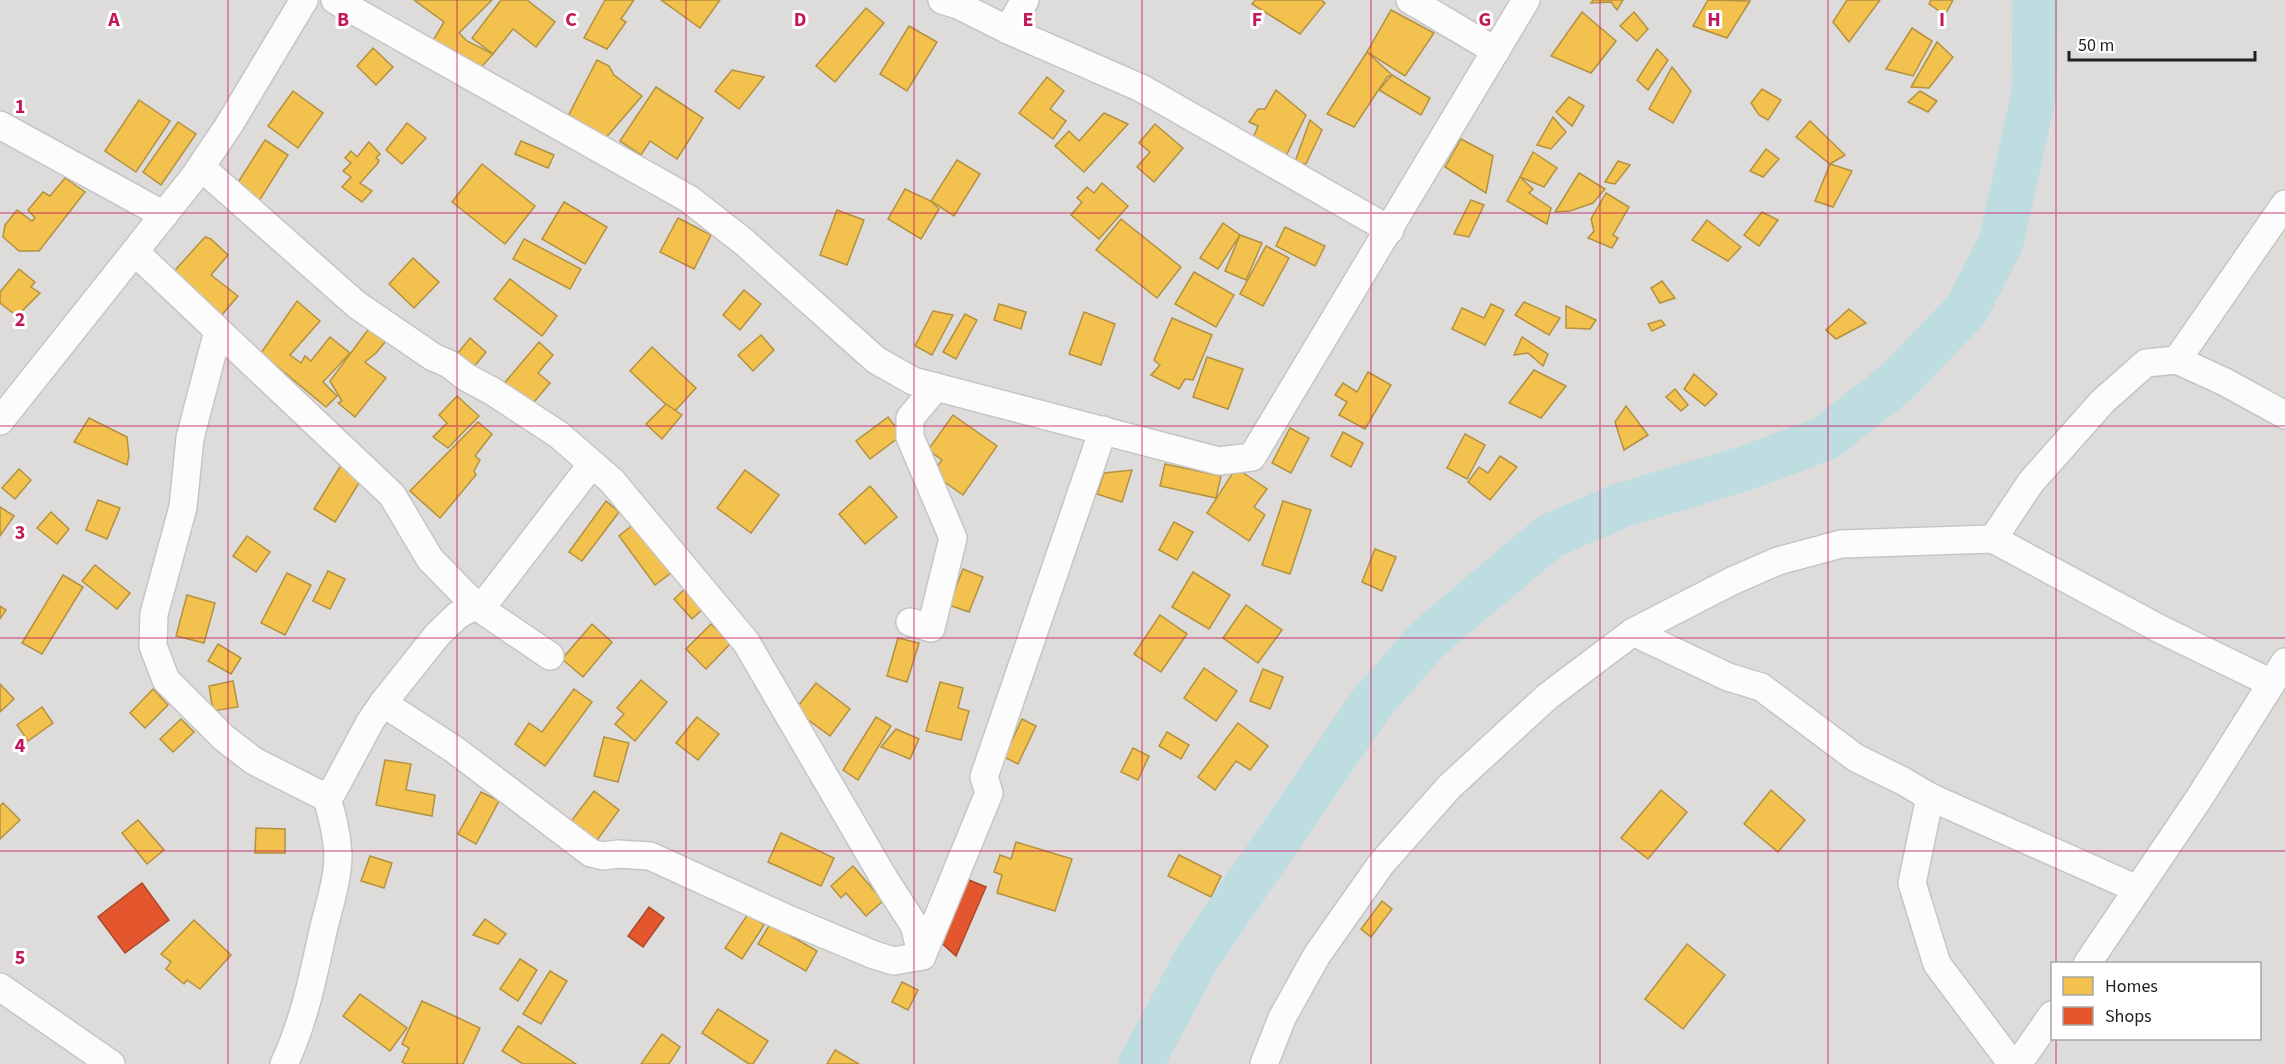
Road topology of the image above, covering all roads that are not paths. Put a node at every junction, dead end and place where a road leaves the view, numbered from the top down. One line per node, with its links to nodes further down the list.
1 (304, 0): 10 (street)
2 (335, 0): 17 (street)
3 (942, 0): 7 (street)
4 (1025, 0): 7 (street)
5 (1410, 0): 8 (street)
6 (1526, 0): 8 (street)
7 (1008, 30): 13 (street)
8 (1496, 51): 13 (street)
9 (0, 125): 12 (street)
10 (201, 167): 12 (street); 21 (street)
11 (2285, 204): 16 (street)
12 (164, 215): 14 (street)
13 (1390, 230): 20 (street)
14 (135, 252): 15 (street); 19 (street)
15 (218, 331): 23 (street); 29 (street)
16 (2177, 360): 18 (street); 22 (street)
17 (936, 387): 20 (street); 24 (street)
18 (2285, 415)
19 (0, 421)
20 (1103, 430): 32 (street)
21 (592, 464): 23 (street); 32 (street)
22 (1993, 539): 25 (street); 27 (street)
23 (476, 605): 26 (street); 28 (street)
24 (910, 622)
25 (1633, 632): 30 (street); 38 (street)
26 (550, 656)
27 (2278, 673): 31 (street)
28 (383, 703): 29 (street); 32 (street)
29 (326, 795): 37 (street)
30 (1930, 797): 31 (street); 39 (street)
31 (2137, 889): 33 (street)
32 (922, 956)
33 (2088, 962)
34 (0, 987): 36 (street)
35 (2051, 1016): 40 (street)
36 (111, 1064)
37 (284, 1064)
38 (1264, 1064)
39 (2012, 1064)
40 (2018, 1064)

